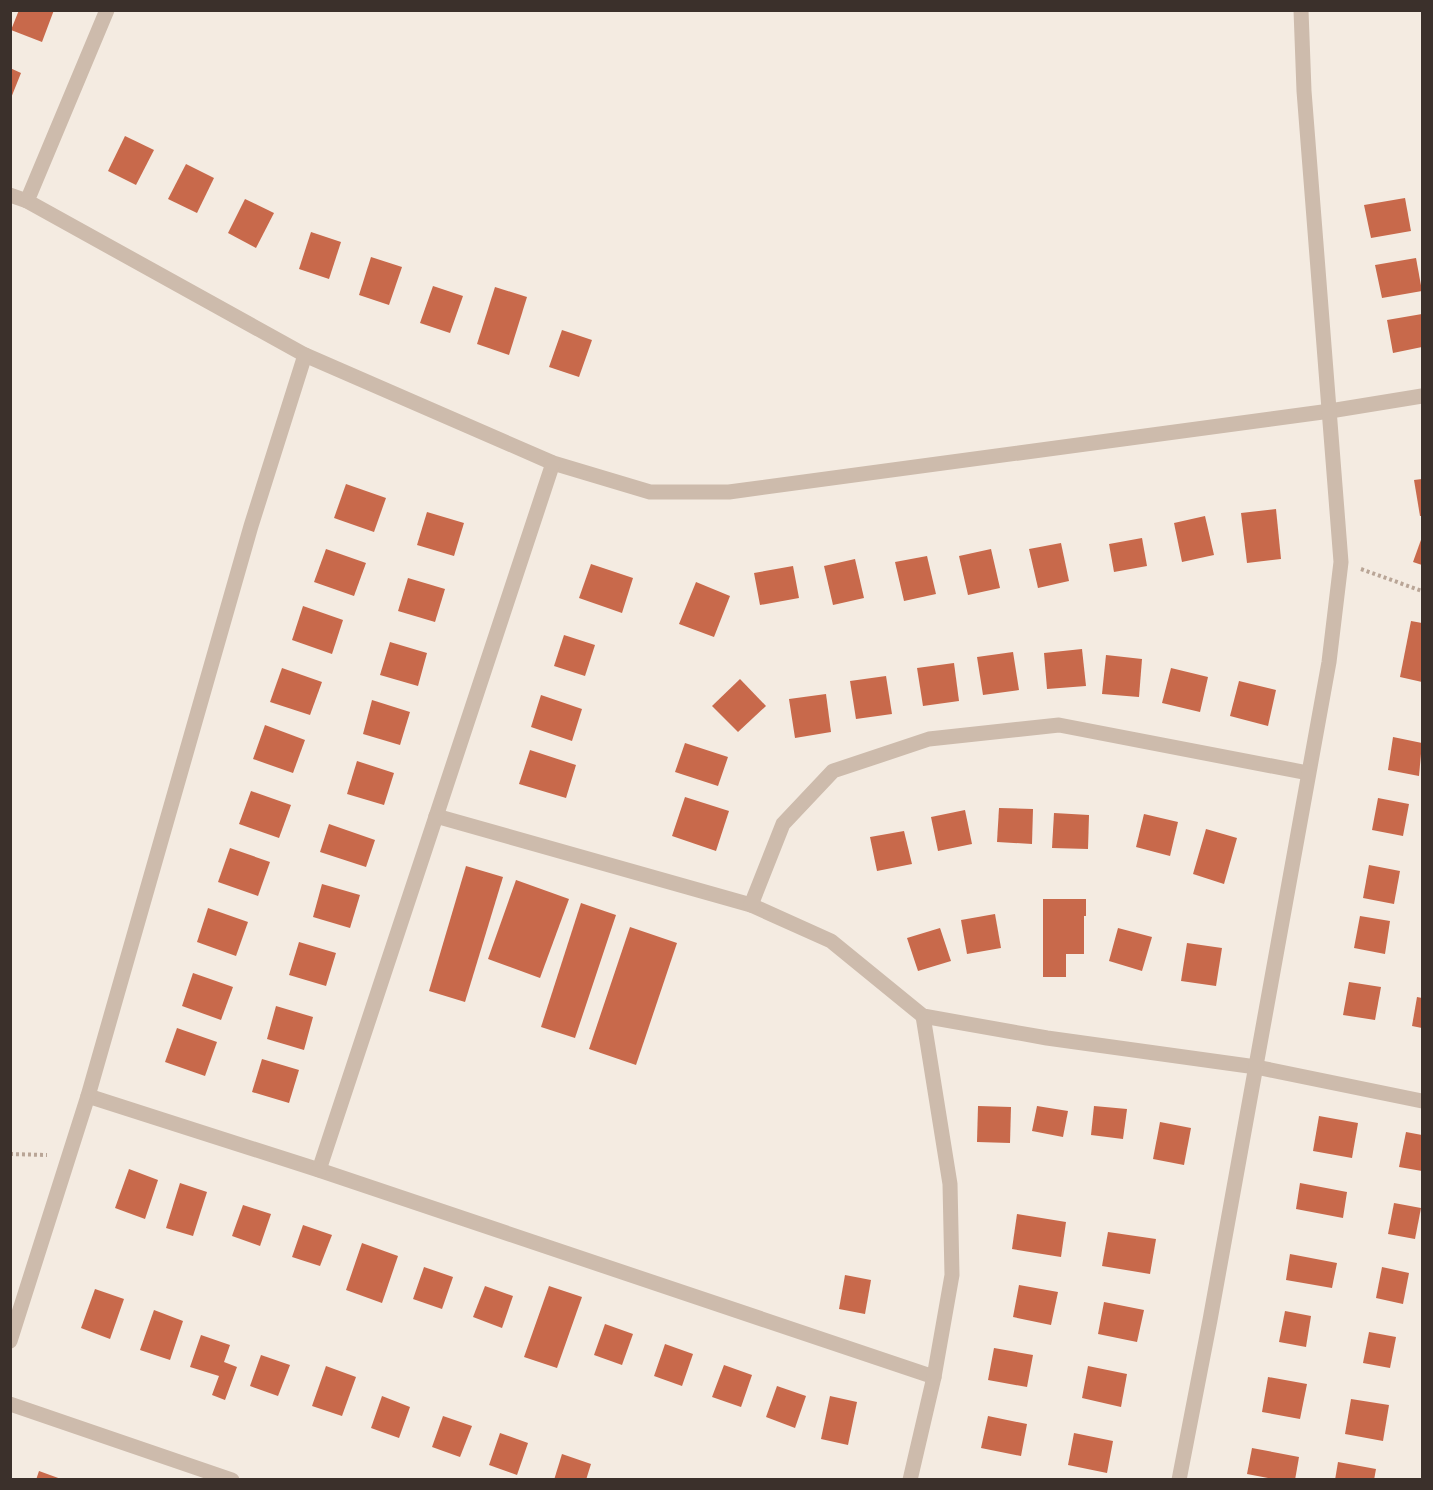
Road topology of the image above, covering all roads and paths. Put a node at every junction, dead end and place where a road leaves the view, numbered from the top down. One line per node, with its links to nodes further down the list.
1 (107, 10): 4 (street)
2 (1300, 10): 7 (street)
3 (10, 195): 4 (street)
4 (27, 201): 5 (street)
5 (305, 355): 8 (street); 16 (street)
6 (1422, 396): 7 (street)
7 (1330, 411): 8 (street); 9 (street)
8 (553, 462): 12 (street)
9 (1341, 562): 10 (path); 11 (street)
10 (1422, 591)
11 (1308, 773): 13 (street); 15 (street)
12 (436, 816): 13 (street); 20 (street)
13 (751, 905): 14 (street)
14 (923, 1016): 15 (street); 22 (street)
15 (1256, 1067): 17 (street); 26 (street)
16 (88, 1096): 19 (street); 20 (street)
17 (1422, 1101)
18 (10, 1154): 19 (path)
19 (69, 1156): 21 (street)
20 (319, 1170): 22 (street)
21 (10, 1341)
22 (934, 1377): 25 (street)
23 (10, 1404): 24 (street)
24 (232, 1479)
25 (910, 1479)
26 (1179, 1479)

